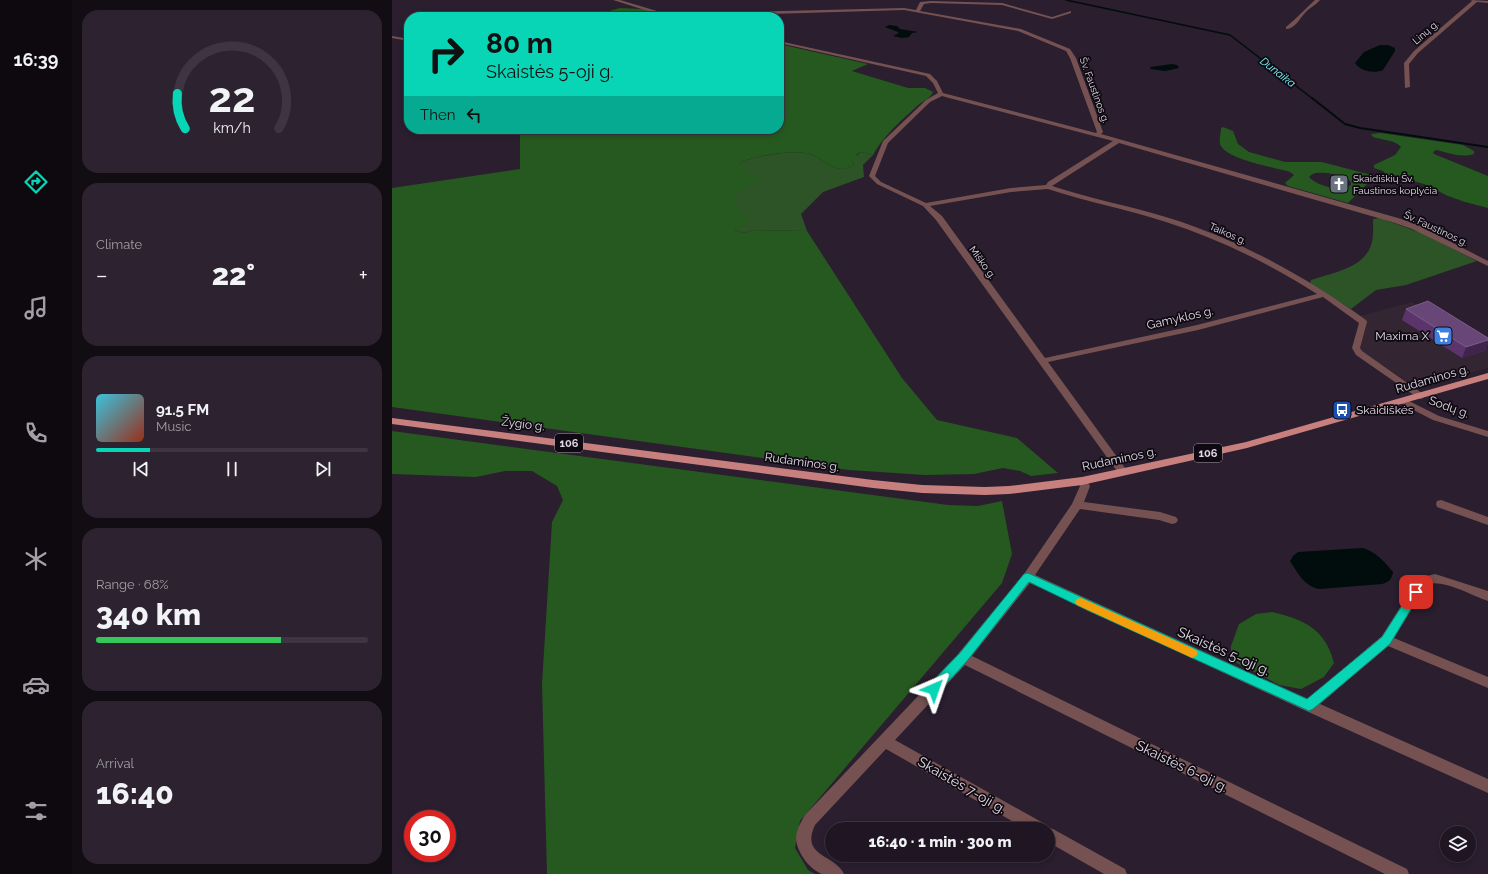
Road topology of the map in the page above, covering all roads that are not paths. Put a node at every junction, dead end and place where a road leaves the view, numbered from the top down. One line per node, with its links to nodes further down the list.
1 (615, 0): 6 (street, Šv. Faustinos g.)
2 (1318, 0): 9 (street)
3 (1474, 0): 4 (street); 13 (street, Linų g.)
4 (1488, 2)
5 (918, 11): 7 (street, Šv. Faustinos g.); 8 (street); 15 (street, Šv. Faustinos g.)
6 (656, 12)
7 (784, 12)
8 (1069, 12)
9 (1288, 28)
10 (392, 37): 11 (street)
11 (404, 39)
12 (784, 43): 14 (street)
13 (1407, 88)
14 (941, 94): 15 (street, Šv. Faustinos g.); 18 (street, Miško g.)
15 (1097, 135): 16 (street, Šv. Faustinos g.)
16 (1118, 141): 17 (street); 19 (street, Šv. Faustinos g.)
17 (1048, 187): 18 (street); 20 (street, Taikos g.)
18 (925, 205): 21 (street, Miško g.)
19 (1488, 264)
20 (1322, 295): 21 (street, Gamyklos g.); 23 (street, Taikos g.)
21 (1042, 361): 28 (street, Miško g.)
22 (1488, 376): 23 (main road, Rudaminos g. / 106)
23 (1421, 396): 24 (main road, Rudaminos g. / 106)
24 (1403, 401): 26 (street, Sodų g.); 28 (main road, Rudaminos g. / 106)
25 (392, 420): 27 (main road, Žygio g. / 106)
26 (1488, 434)
27 (746, 468): 29 (main road, Rudaminos g. / 106)
28 (1123, 472): 29 (main road, Rudaminos g. / 106)
29 (1082, 481): 31 (street)
30 (1441, 504): 33 (street)
31 (1077, 505): 32 (street); 34 (street)
32 (1172, 520)
33 (1488, 521)
34 (1028, 577): 37 (street); 39 (street, Skaistės 5-oji g.)
35 (1488, 596): 36 (street)
36 (1386, 640): 38 (street); 39 (street)
37 (963, 658): 40 (street); 46 (street, Skaistės 6-oji g.)
38 (1488, 683)
39 (1309, 706): 41 (street, Skaistės 5-oji g.)
40 (885, 741): 42 (street, Skaistės 7-oji g.); 44 (street)
41 (1488, 786)
42 (1028, 822)
43 (1055, 838): 45 (street)
44 (836, 874)
45 (1119, 874)
46 (1401, 874)

